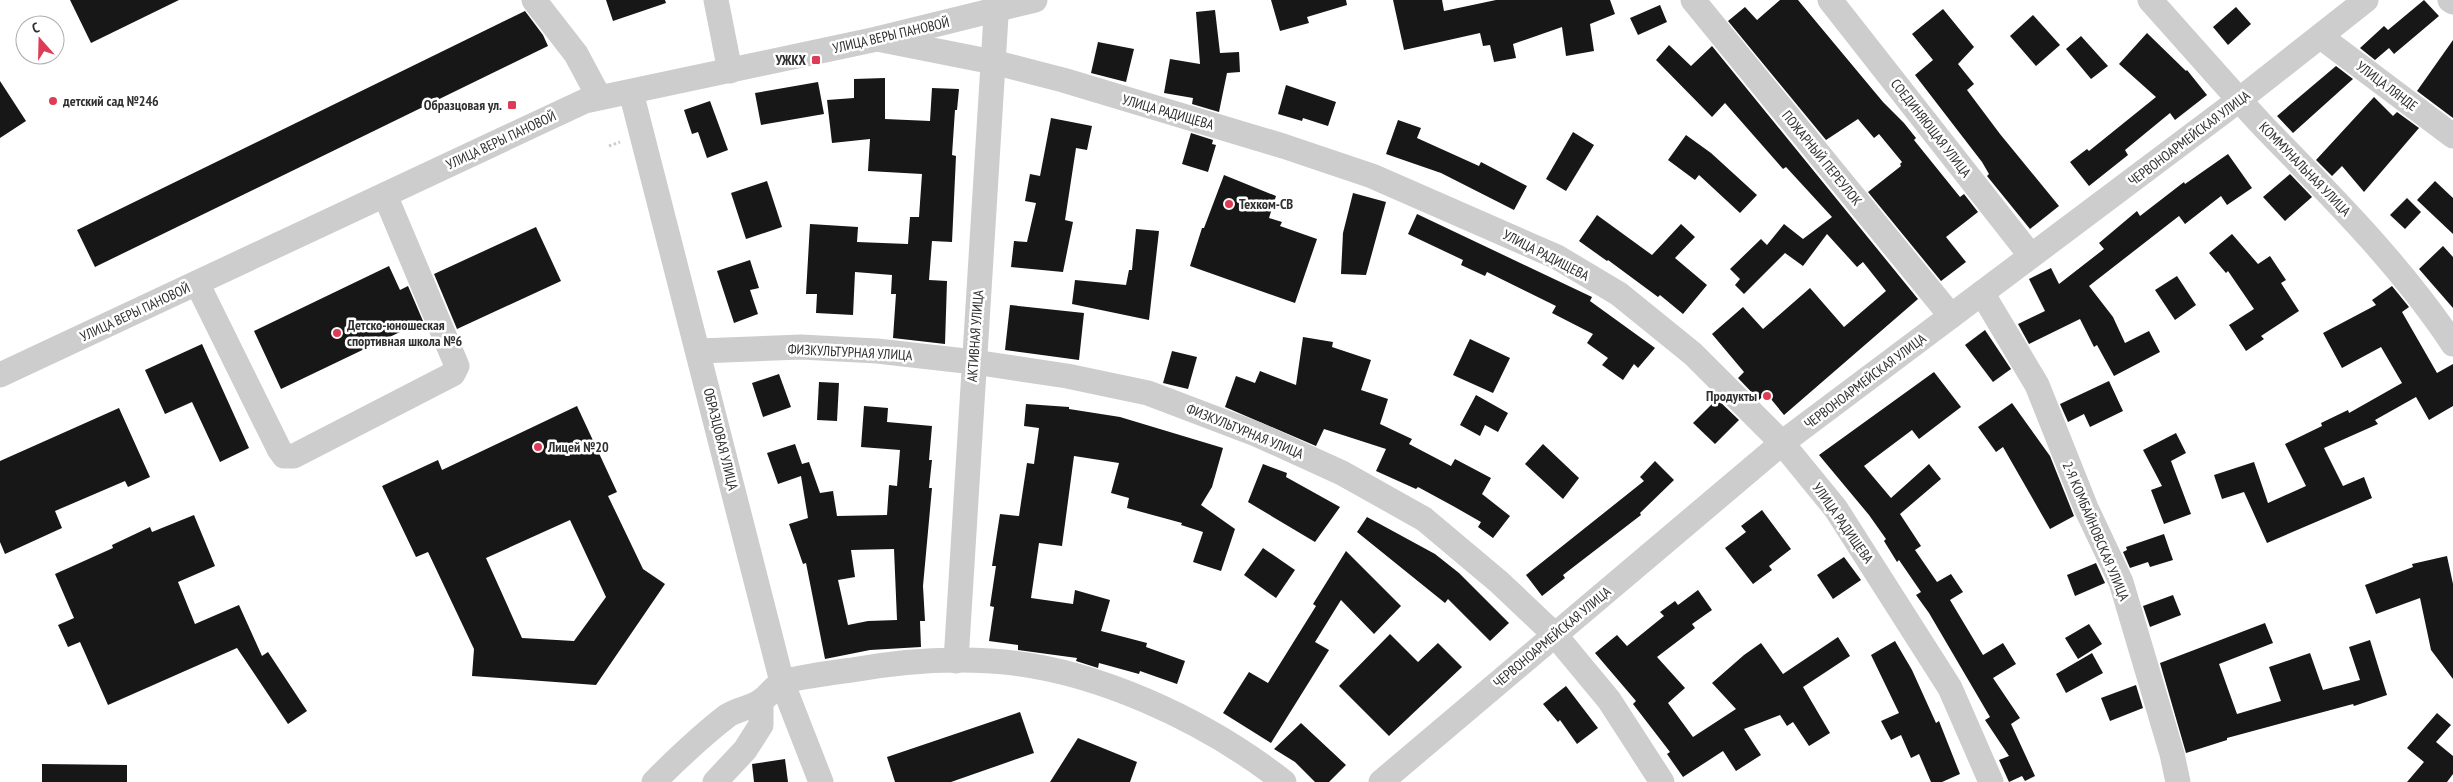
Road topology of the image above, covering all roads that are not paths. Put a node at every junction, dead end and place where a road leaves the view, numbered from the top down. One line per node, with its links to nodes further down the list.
1 (534, 0): 16 (street)
2 (716, 0): 14 (street)
3 (1035, 0): 10 (street, УЛИЦА ВЕРЫ ПАНОВОЙ)
4 (1693, 0): 23 (street, ПОЖАРНЫЙ ПЕРЕУЛОК)
5 (1830, 0): 20 (street, СОЕДИНЯЮЩАЯ УЛИЦА)
6 (2150, 0): 17 (street, КОММУНАЛЬНАЯ УЛИЦА)
7 (2366, 0): 11 (street, ЧЕРВОНОАРМЕЙСКАЯ УЛИЦА)
8 (2450, 0): 9 (street)
9 (2453, 2)
10 (997, 5): 12 (street, УЛИЦА ВЕРЫ ПАНОВОЙ); 13 (street, АКТИВНАЯ УЛИЦА)
11 (2321, 37): 17 (street, ЧЕРВОНОАРМЕЙСКАЯ УЛИЦА); 18 (street, УЛИЦА ЛЯНДЕ)
12 (878, 39): 13 (street, УЛИЦА РАДИЩЕВА); 14 (street, УЛИЦА ВЕРЫ ПАНОВОЙ)
13 (993, 62): 26 (street, АКТИВНАЯ УЛИЦА); 28 (street, УЛИЦА РАДИЩЕВА)
14 (730, 71): 15 (street, УЛИЦА ВЕРЫ ПАНОВОЙ)
15 (631, 92): 16 (street, УЛИЦА ВЕРЫ ПАНОВОЙ); 25 (street, ОБРАЗЦОВАЯ УЛИЦА)
16 (599, 97): 19 (street, УЛИЦА ВЕРЫ ПАНОВОЙ)
17 (2239, 100): 20 (street, ЧЕРВОНОАРМЕЙСКАЯ УЛИЦА); 24 (street, КОММУНАЛЬНАЯ УЛИЦА)
18 (2453, 136)
19 (384, 195): 21 (street, УЛИЦА ВЕРЫ ПАНОВОЙ); 21 (street)
20 (2031, 256): 22 (street, ЧЕРВОНОАРМЕЙСКАЯ УЛИЦА)
21 (197, 282): 27 (street, УЛИЦА ВЕРЫ ПАНОВОЙ)
22 (1982, 293): 23 (street, ЧЕРВОНОАРМЕЙСКАЯ УЛИЦА); 40 (street, 2-Я КОМБАЙНОВСКАЯ УЛИЦА)
23 (1952, 316): 28 (street, ЧЕРВОНОАРМЕЙСКАЯ УЛИЦА)
24 (2453, 344)
25 (699, 351): 26 (street, ФИЗКУЛЬТУРНАЯ УЛИЦА); 31 (street, ОБРАЗЦОВАЯ УЛИЦА)
26 (974, 362): 29 (street, ФИЗКУЛЬТУРНАЯ УЛИЦА); 30 (street, АКТИВНАЯ УЛИЦА)
27 (0, 375)
28 (1782, 443): 29 (street, ЧЕРВОНОАРМЕЙСКАЯ УЛИЦА); 39 (street, УЛИЦА РАДИЩЕВА)
29 (1555, 635): 37 (street, ЧЕРВОНОАРМЕЙСКАЯ УЛИЦА); 38 (street, ФИЗКУЛЬТУРНАЯ УЛИЦА)
30 (956, 661): 31 (street); 36 (street)
31 (782, 682): 32 (street); 35 (street, ОБРАЗЦОВАЯ УЛИЦА)
32 (761, 701): 33 (street); 34 (street)
33 (654, 782)
34 (715, 782)
35 (821, 782)
36 (1284, 782)
37 (1380, 782)
38 (1662, 782)
39 (1991, 782)
40 (2178, 782)

